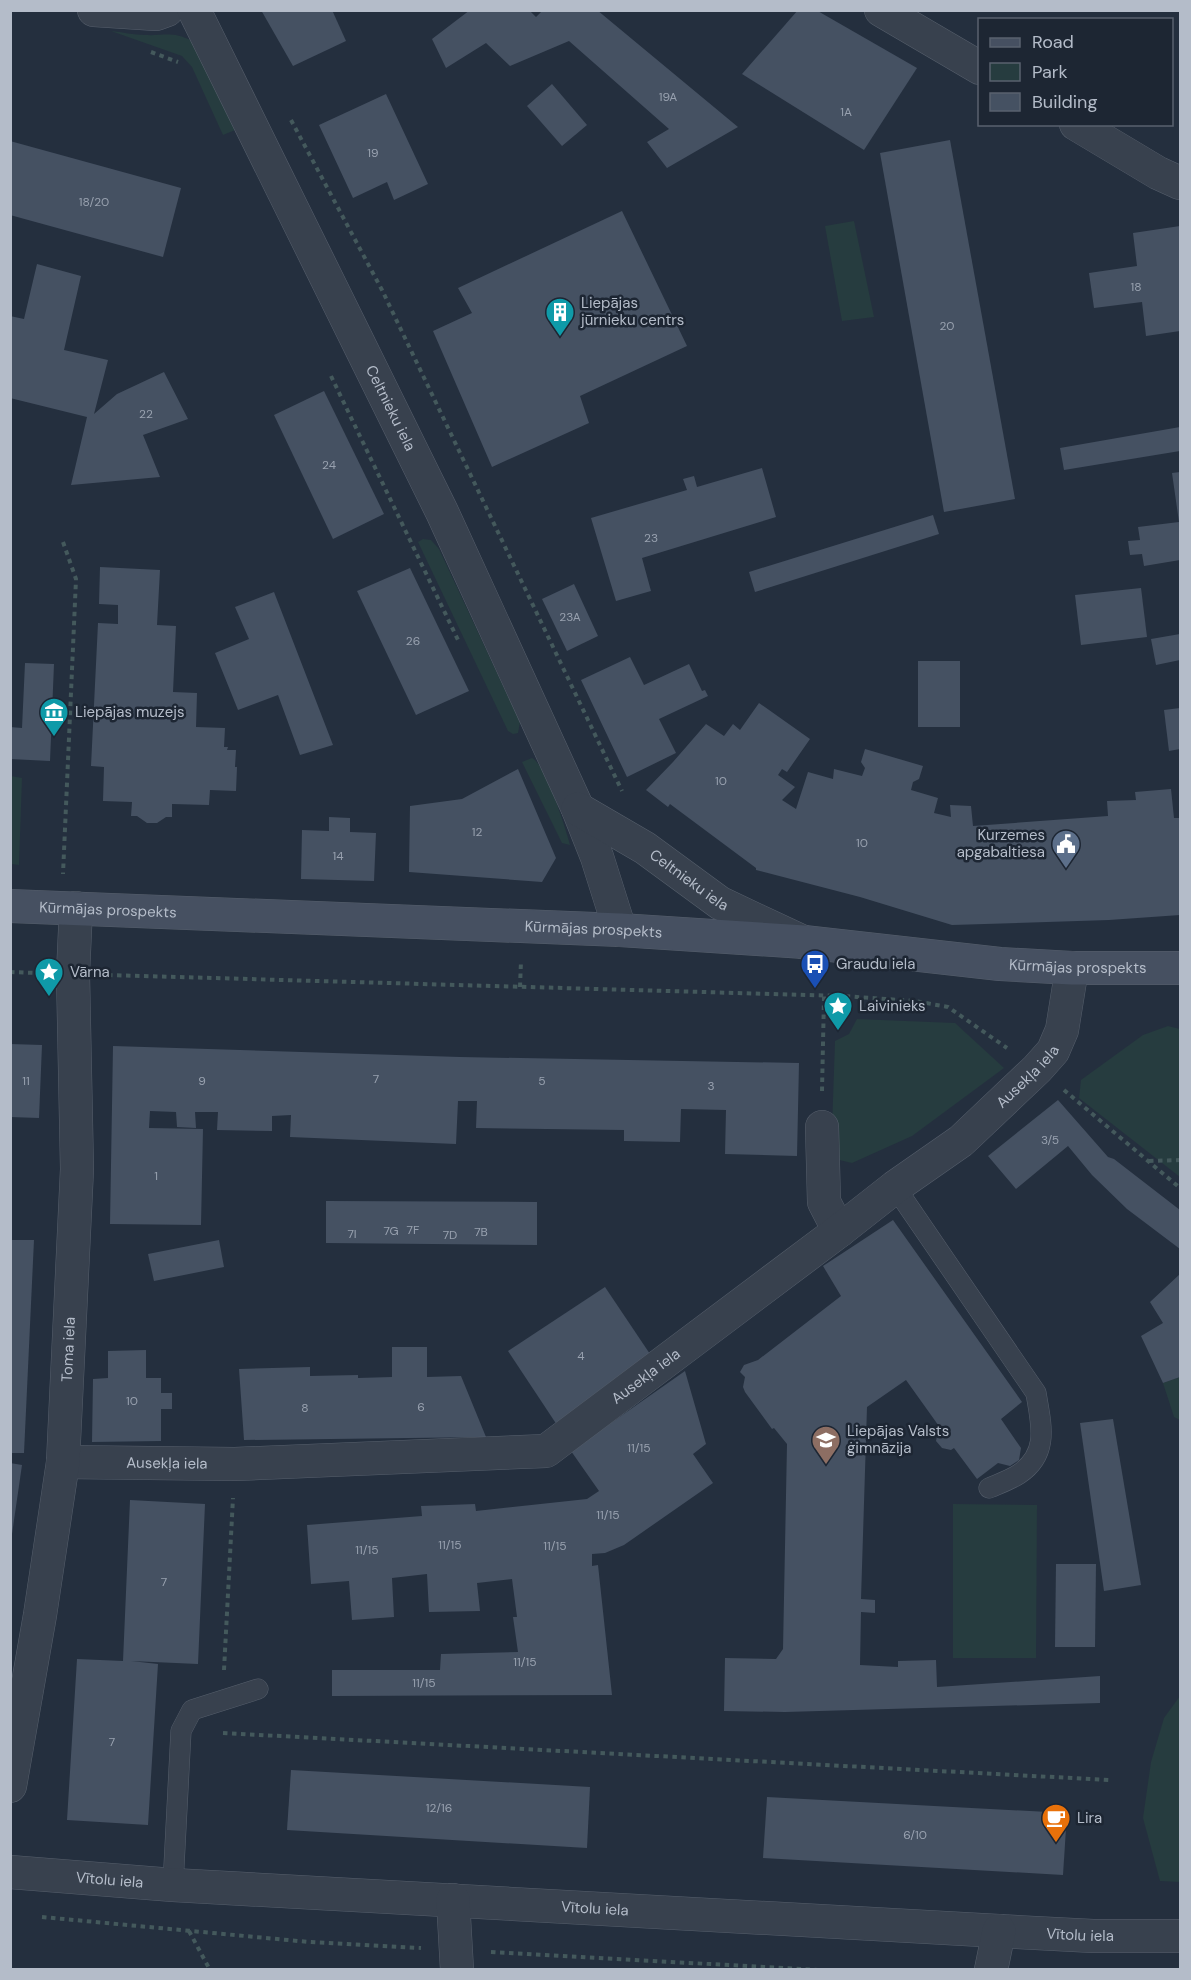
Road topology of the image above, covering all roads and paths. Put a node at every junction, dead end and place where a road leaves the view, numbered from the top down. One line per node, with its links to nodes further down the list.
1 (94, 10): 2 (street)
2 (168, 10)
3 (194, 10): 15 (street, Celtnieku iela)
4 (881, 10): 7 (street)
5 (146, 50): 6 (path)
6 (180, 63)
7 (978, 67)
8 (288, 114): 14 (path)
9 (1079, 126): 10 (street)
10 (1180, 183)
11 (328, 370): 13 (path)
12 (63, 542): 16 (path)
13 (459, 643)
14 (625, 797)
15 (578, 809): 19 (street, Celtnieku iela); 20 (street, Celtnieku iela)
16 (63, 875)
17 (10, 906): 18 (main road, Kūrmājas prospekts)
18 (76, 908): 19 (main road, Kūrmājas prospekts); 24 (street, Toma iela)
19 (620, 930): 20 (main road, Kūrmājas prospekts)
20 (804, 942): 22 (main road, Kūrmājas prospekts)
21 (1178, 966): 22 (main road, Kūrmājas prospekts)
22 (1072, 968): 26 (street, Ausekļa iela)
23 (10, 972): 24 (path)
24 (73, 974): 25 (path); 33 (street, Toma iela)
25 (824, 996): 26 (path); 27 (path)
26 (1037, 1070): 29 (path); 30 (street, Ausekļa iela)
27 (822, 1127): 32 (street)
28 (1180, 1160): 29 (path)
29 (1148, 1161): 31 (path)
30 (895, 1187): 32 (street, Ausekļa iela); 35 (lane)
31 (1180, 1188)
32 (839, 1232): 34 (street, Ausekļa iela)
33 (63, 1462): 34 (street, Ausekļa iela); 40 (street, Toma iela)
34 (235, 1464): 37 (path)
35 (989, 1488)
36 (258, 1689): 37 (lane)
37 (222, 1700): 38 (lane)
38 (181, 1731): 39 (path); 42 (lane)
39 (1109, 1780)
40 (10, 1786)
41 (10, 1872): 42 (street, Vītolu iela)
42 (173, 1885): 43 (street, Vītolu iela)
43 (453, 1900): 45 (street, Vītolu iela); 48 (street)
44 (189, 1931): 47 (path)
45 (999, 1931): 46 (street, Vītolu iela); 49 (street)
46 (1180, 1936)
47 (210, 1970)
48 (457, 1970)
49 (991, 1970)

